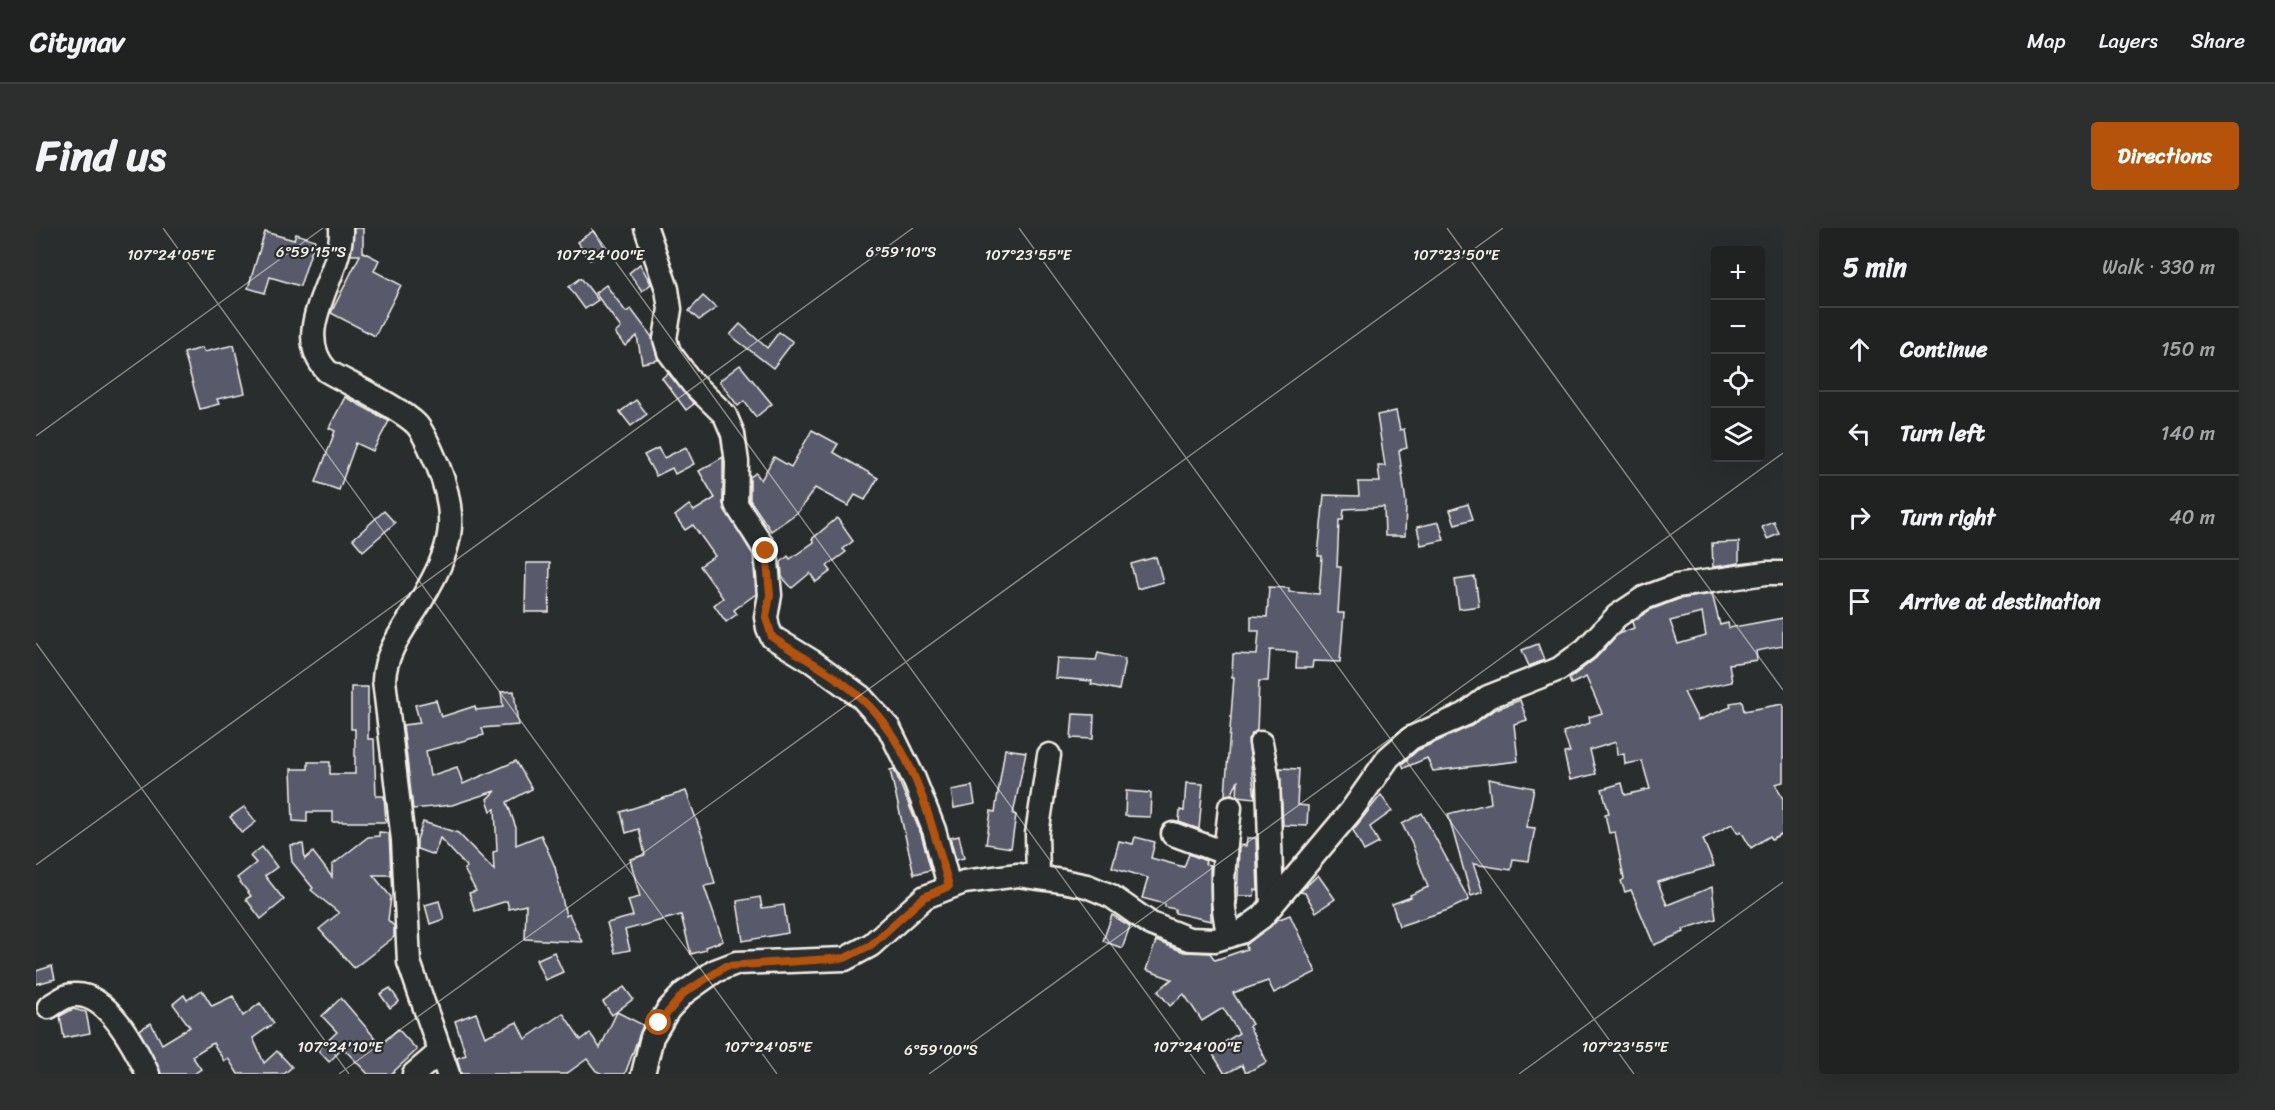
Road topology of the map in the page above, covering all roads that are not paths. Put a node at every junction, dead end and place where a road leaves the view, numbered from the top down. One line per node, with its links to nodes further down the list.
1 (341, 228): 14 (street)
2 (646, 228): 10 (street)
3 (1783, 573): 11 (street)
4 (1261, 743): 11 (street)
5 (1049, 755): 9 (street)
6 (1230, 807): 8 (street)
7 (1173, 834): 8 (street)
8 (1225, 853): 12 (street)
9 (1038, 877): 10 (street); 12 (street)
10 (949, 886): 18 (street)
11 (1272, 905): 12 (street)
12 (1229, 936)
13 (49, 1007): 15 (street)
14 (440, 1052): 16 (street); 17 (street)
15 (148, 1074)
16 (414, 1074)
17 (448, 1074)
18 (643, 1074)

